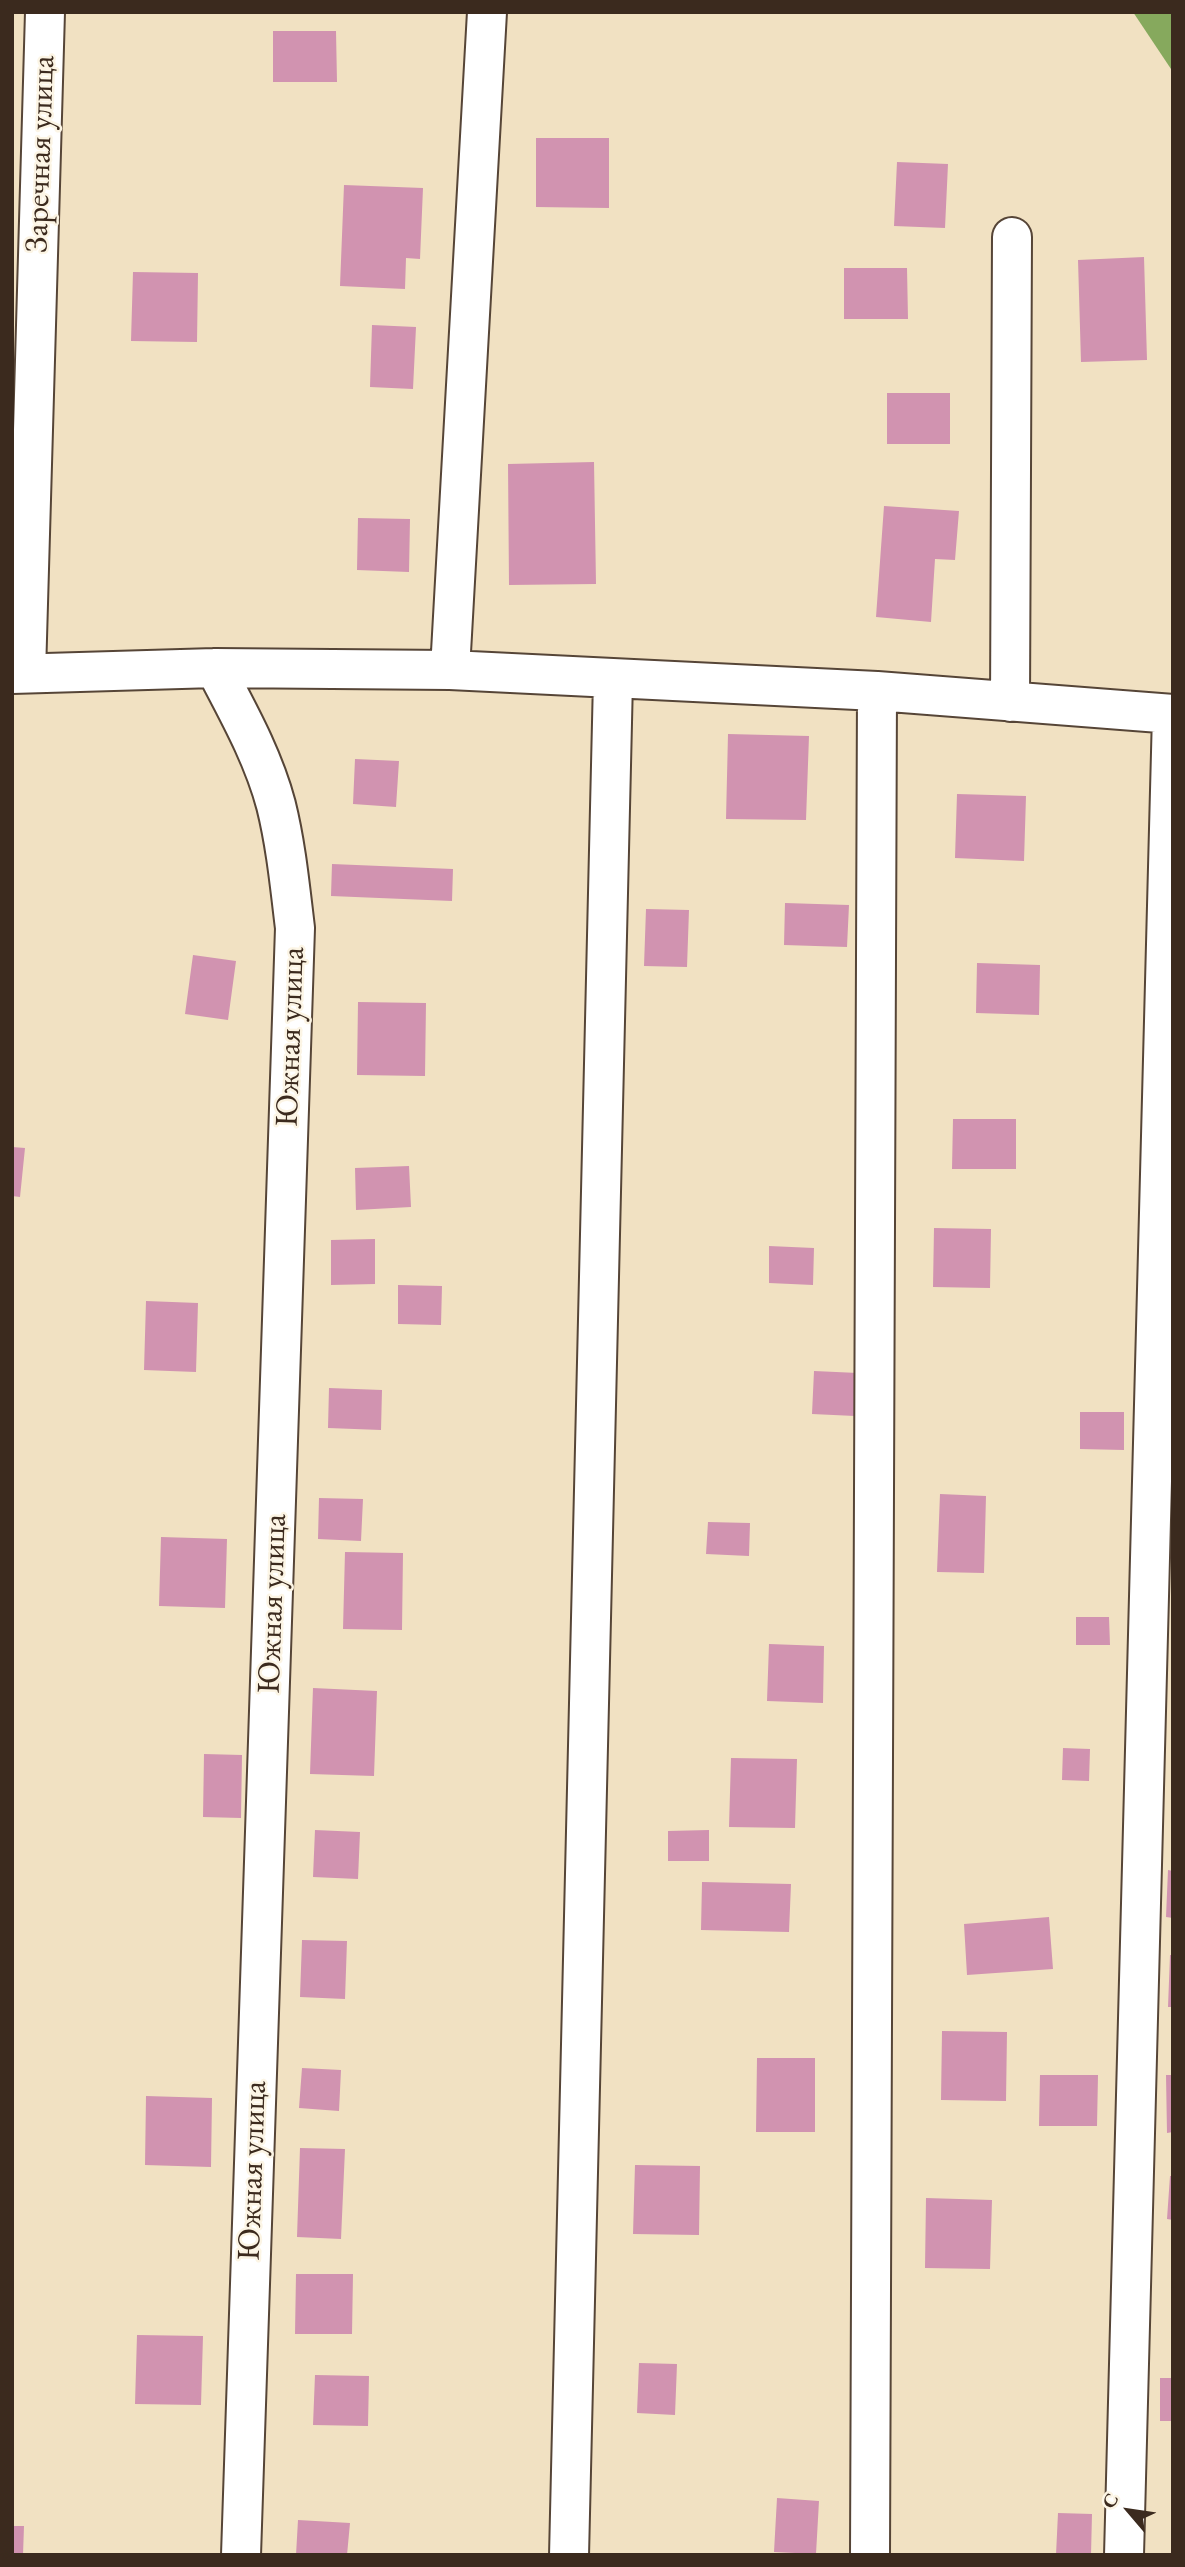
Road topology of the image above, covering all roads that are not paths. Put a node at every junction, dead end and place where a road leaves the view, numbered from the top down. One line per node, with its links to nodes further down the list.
1 (45, 12): 6 (street, Заречная улица)
2 (487, 12): 5 (street)
3 (1012, 237): 9 (street)
4 (215, 668): 5 (street); 6 (street); 11 (street, Южная улица)
5 (450, 670): 7 (street)
6 (19, 674)
7 (614, 680): 8 (street); 12 (street)
8 (877, 691): 9 (street); 13 (street)
9 (1010, 702): 10 (street)
10 (1172, 714): 14 (street)
11 (240, 2555)
12 (569, 2555)
13 (870, 2555)
14 (1124, 2555)

